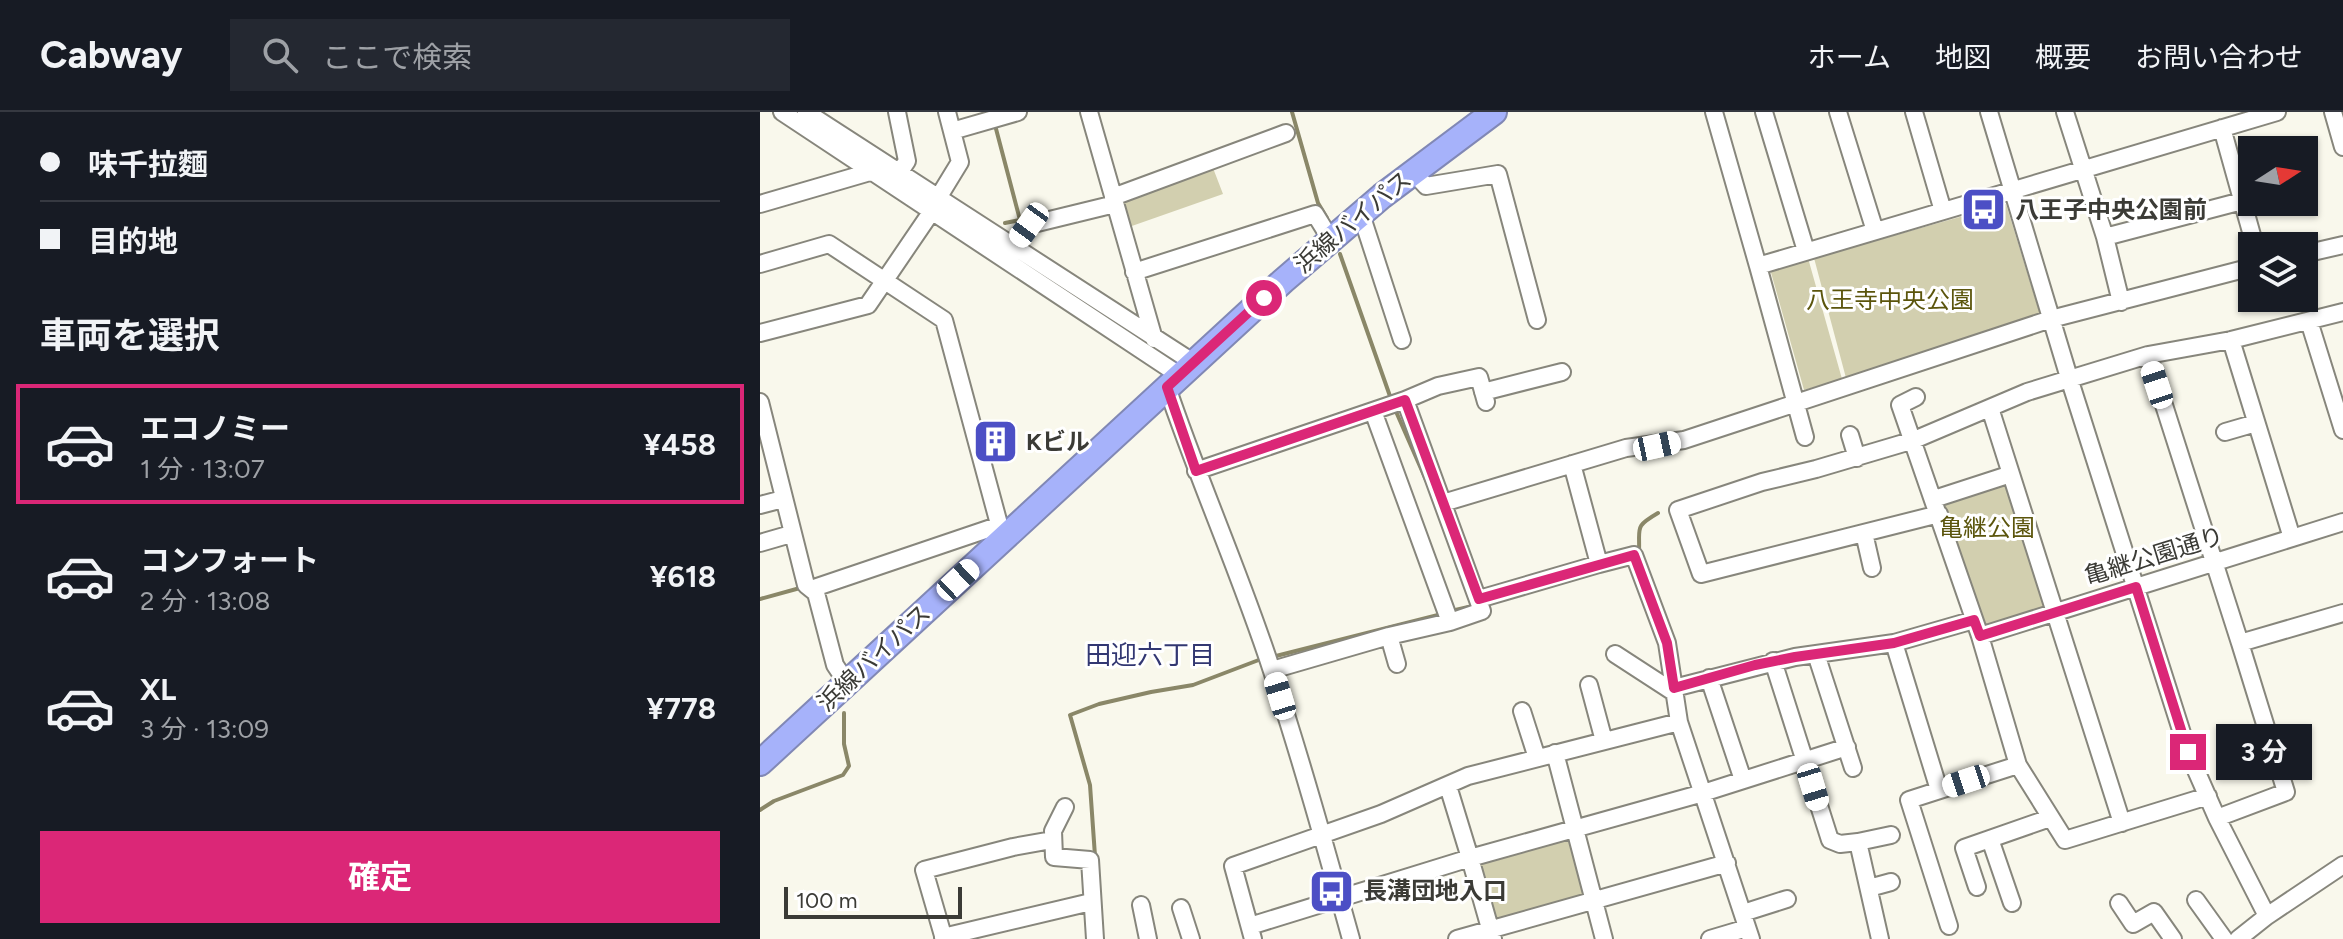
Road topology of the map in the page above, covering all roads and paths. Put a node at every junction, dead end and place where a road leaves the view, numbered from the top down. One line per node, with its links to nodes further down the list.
1 (782, 112): 22 (street)
2 (806, 112): 24 (street)
3 (897, 112): 24 (street)
4 (947, 112): 18 (street)
5 (1018, 112): 18 (street)
6 (1089, 112): 27 (street)
7 (1494, 112): 23 (highway, 浜線バイパス)
8 (1714, 112): 41 (street)
9 (1764, 112): 38 (street)
10 (1838, 112): 33 (street)
11 (1914, 112): 31 (street)
12 (1989, 112): 26 (street)
13 (2065, 112): 21 (street)
14 (2277, 112): 16 (street)
15 (2333, 112): 20 (street)
16 (2258, 115): 17 (street)
17 (2222, 128): 21 (street); 25 (street)
18 (952, 131): 30 (street)
19 (1286, 133): 27 (street)
20 (2343, 147)
21 (2082, 170): 26 (street); 34 (street)
22 (870, 172): 29 (street); 30 (street)
23 (1413, 172): 32 (highway, 浜線バイパス); 48 (street)
24 (899, 173): 30 (street)
25 (2238, 186)
26 (2012, 191): 31 (street); 47 (street)
27 (1114, 201): 37 (street); 43 (street)
28 (2238, 202): 34 (street)
29 (760, 204)
30 (935, 204): 37 (street); 44 (street); 56 (street)
31 (1943, 211): 33 (street)
32 (1361, 214): 35 (highway, 浜線バイパス); 52 (street)
33 (1875, 231): 38 (street)
34 (2105, 237): 45 (street)
35 (1331, 240): 43 (street); 56 (highway, 浜線バイパス)
36 (2343, 245): 39 (street)
37 (1013, 247): 51 (street)
38 (1806, 251): 41 (street)
39 (2318, 251)
40 (760, 264): 44 (street)
41 (1758, 266): 60 (street)
42 (2238, 271): 45 (street)
43 (1134, 272): 51 (street)
44 (885, 280): 50 (street); 79 (street)
45 (2121, 302): 47 (street)
46 (2343, 312): 49 (street)
47 (2051, 319): 57 (street); 60 (street)
48 (1537, 320)
49 (2309, 321): 53 (street); 65 (street)
50 (760, 333)
51 (1154, 339): 56 (street)
52 (1402, 340)
53 (2231, 340): 54 (street); 64 (street)
54 (2148, 355): 57 (street); 84 (street)
55 (1562, 372): 59 (street)
56 (1180, 375): 72 (street); 79 (highway, 浜線バイパス)
57 (2070, 381): 62 (street); 87 (street)
58 (1916, 397): 69 (street)
59 (1405, 400): 63 (street); 75 (street)
60 (1796, 401): 68 (street); 71 (street)
61 (760, 402): 74 (street)
62 (1990, 408): 69 (street); 73 (street)
63 (1373, 411): 72 (street); 92 (street)
64 (2256, 423): 66 (street); 82 (street)
65 (2343, 430)
66 (2225, 432)
67 (1850, 435): 70 (street)
68 (1805, 437)
69 (1914, 440): 70 (street); 77 (street)
70 (1857, 458): 80 (street)
71 (1572, 464): 75 (street); 85 (street)
72 (1196, 471): 101 (street)
73 (2011, 474): 77 (street); 90 (street)
74 (783, 499): 76 (street); 81 (street)
75 (1443, 503): 89 (street)
76 (760, 505)
77 (1936, 506): 80 (street); 93 (street)
78 (2343, 522): 82 (street, 亀継公園通り)
79 (1002, 532): 88 (street); 103 (highway, 浜線バイパス)
80 (1864, 533): 86 (street)
81 (791, 534): 83 (street); 88 (street)
82 (2292, 538): 84 (street, 亀継公園通り)
83 (760, 543)
84 (2215, 563): 87 (street, 亀継公園通り); 96 (street)
85 (1599, 564): 89 (street); 105 (street)
86 (1872, 568)
87 (2136, 587): 90 (street, 亀継公園通り); 120 (street)
88 (811, 589): 103 (street)
89 (1479, 599): 92 (street)
90 (2056, 612): 93 (street, 亀継公園通り); 124 (street)
91 (2343, 613): 96 (street)
92 (1450, 622): 94 (street)
93 (1977, 628): 95 (street, 亀継公園通り); 114 (street)
94 (1389, 636): 100 (street); 101 (street)
95 (1894, 643): 98 (street, 亀継公園通り); 118 (street)
96 (2240, 643): 123 (street)
97 (1615, 654): 105 (street)
98 (1816, 654): 99 (street, 亀継公園通り); 109 (street)
99 (1773, 661): 102 (street, 亀継公園通り); 112 (street)
100 (1397, 664)
101 (1272, 670): 126 (street)
102 (1709, 678): 105 (street, 亀継公園通り); 116 (street)
103 (847, 683): 113 (highway, 浜線バイパス)
104 (1589, 685): 108 (street)
105 (1674, 690): 107 (street)
106 (1522, 711): 111 (street)
107 (1679, 722): 108 (street); 119 (street)
108 (1604, 741): 110 (street)
109 (1847, 747): 112 (street); 115 (street)
110 (1555, 753): 111 (street); 125 (street)
111 (1537, 758): 117 (street)
112 (1805, 761): 116 (street); 130 (street)
113 (760, 763)
114 (2018, 765): 118 (street); 122 (street)
115 (1853, 768)
116 (1743, 780): 119 (street)
117 (1448, 786): 126 (street); 131 (street)
118 (1939, 790): 147 (street)
119 (1703, 793): 125 (street); 132 (street)
120 (2208, 796): 123 (street); 124 (street)
121 (1065, 807): 129 (street)
122 (2050, 818): 124 (street); 128 (street)
123 (2217, 818): 146 (street)
124 (2122, 823)
125 (1574, 829): 131 (street); 140 (street)
126 (1322, 835): 138 (street); 149 (street)
127 (1891, 835): 130 (street)
128 (1990, 839): 135 (street); 142 (street)
129 (1052, 840): 141 (street); 151 (street)
130 (1858, 842): 136 (street)
131 (1470, 858): 138 (street); 150 (street)
132 (1727, 863): 140 (street); 148 (street)
133 (2343, 865): 146 (street)
134 (1891, 882): 136 (street)
135 (1977, 887)
136 (1869, 888): 159 (street)
137 (1787, 899): 148 (street)
138 (1340, 900): 149 (street); 155 (street)
139 (2196, 900): 161 (street)
140 (1594, 901): 150 (street); 157 (street)
141 (1091, 902): 151 (street); 152 (street)
142 (2012, 903)
143 (2119, 903): 160 (street)
144 (1141, 905): 153 (street)
145 (1181, 908): 154 (street)
146 (2267, 916): 162 (street)
147 (1949, 926)
148 (1747, 927): 158 (street)
149 (1252, 933)
150 (1492, 934): 156 (street)
151 (944, 938)
152 (1095, 939)
153 (1148, 939)
154 (1191, 939)
155 (1351, 939)
156 (1457, 939)
157 (1604, 939)
158 (1710, 939)
159 (1880, 939)
160 (2173, 939)
161 (2224, 939)
162 (2238, 939)

